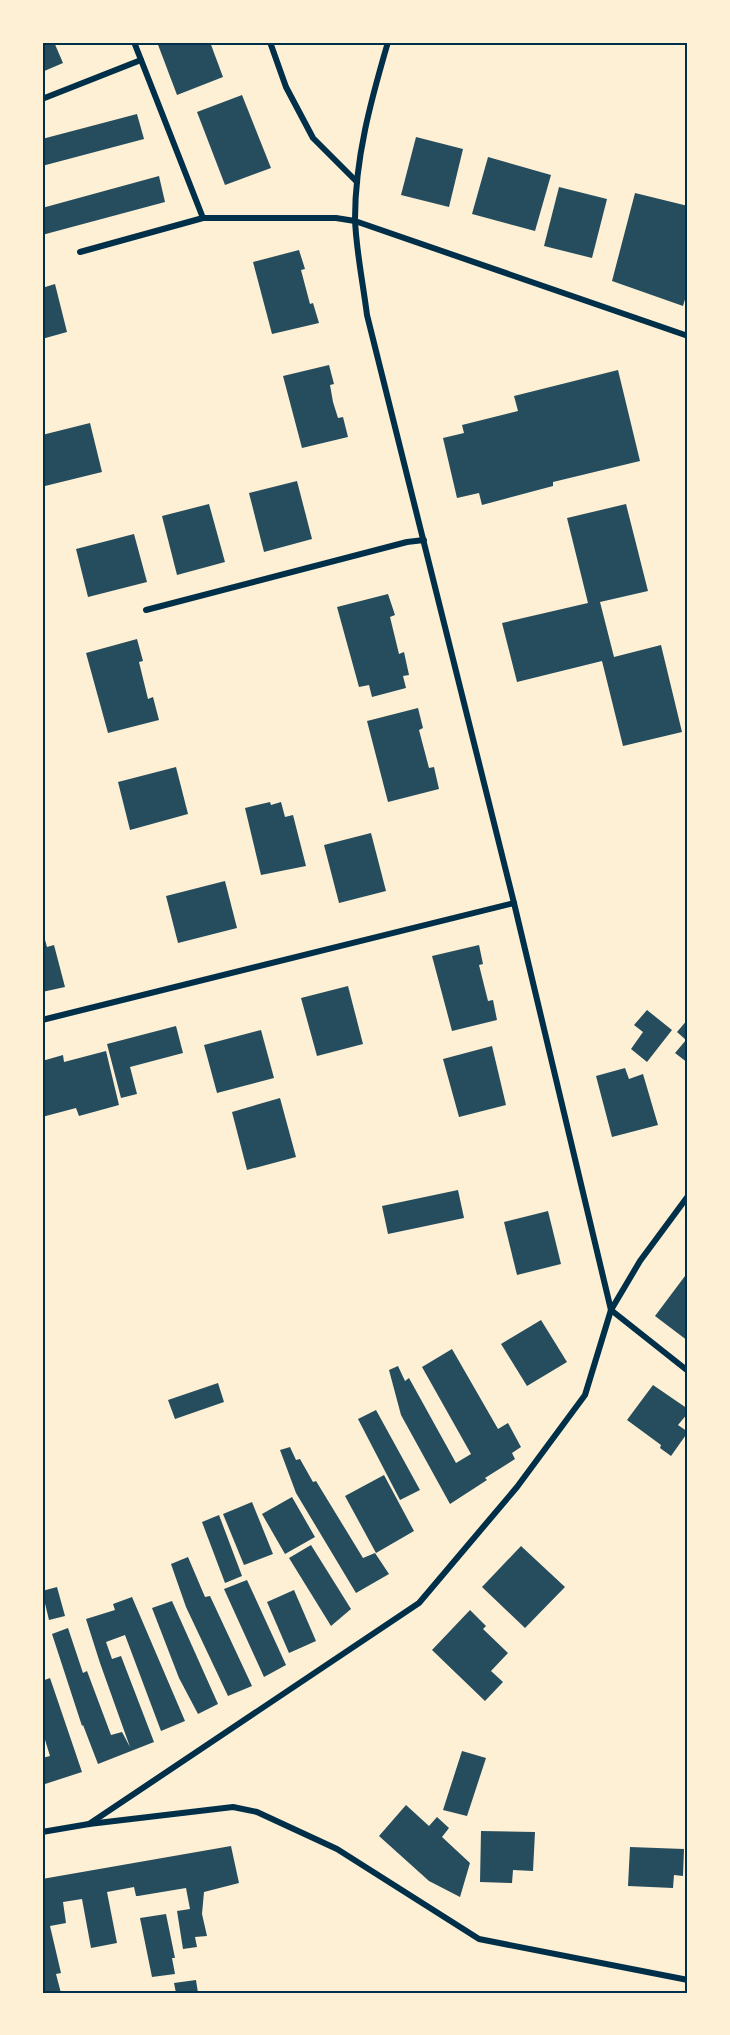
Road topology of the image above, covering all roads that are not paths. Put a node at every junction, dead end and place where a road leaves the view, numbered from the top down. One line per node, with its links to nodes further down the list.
1 (134, 42): 4 (street)
2 (270, 42): 6 (street)
3 (388, 42): 6 (street)
4 (141, 60): 5 (street); 7 (street)
5 (42, 99)
6 (357, 182): 8 (street)
7 (203, 218): 8 (street); 9 (street)
8 (355, 221): 10 (street); 11 (street)
9 (80, 252)
10 (688, 336)
11 (424, 540): 12 (street); 13 (street)
12 (146, 610)
13 (514, 903): 14 (street); 16 (street)
14 (42, 1020)
15 (688, 1196): 16 (street)
16 (611, 1310): 17 (street); 18 (street)
17 (688, 1371)
18 (89, 1824): 19 (street); 20 (street)
19 (42, 1832)
20 (688, 1980)

